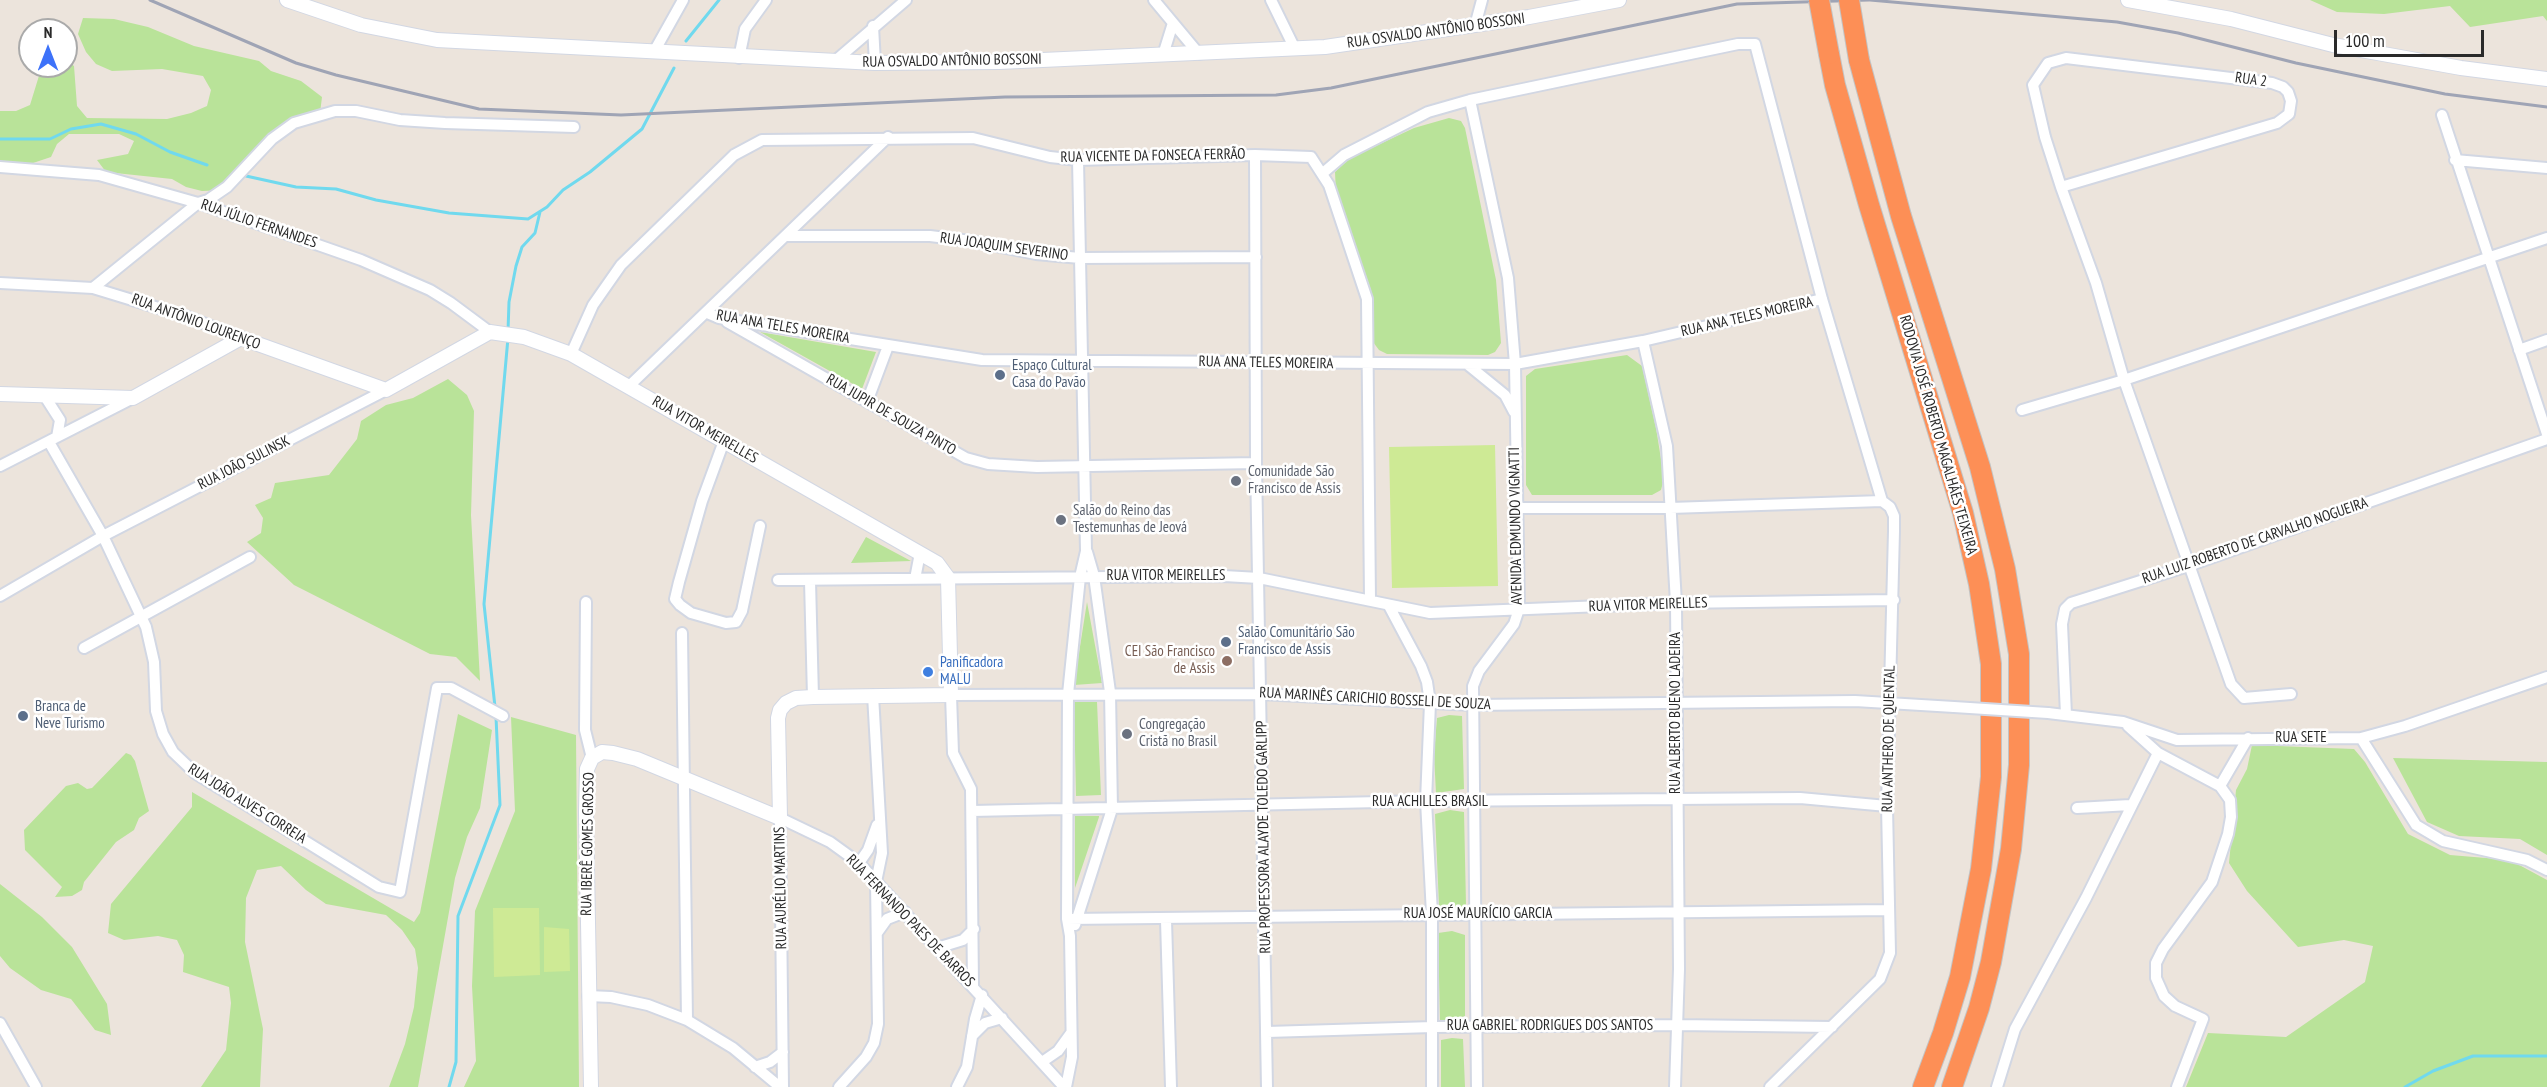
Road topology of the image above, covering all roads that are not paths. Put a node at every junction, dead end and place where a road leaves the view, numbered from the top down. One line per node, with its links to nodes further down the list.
1 (287, 0): 16 (street, RUA OSVALDO ANTÔNIO BOSSONI)
2 (683, 0): 16 (street)
3 (766, 0): 20 (street)
4 (906, 0): 14 (street)
5 (1154, 0): 13 (street)
6 (1272, 0): 17 (street)
7 (1482, 0): 15 (street)
8 (1619, 0): 12 (street, RUA OSVALDO ANTÔNIO BOSSONI)
9 (1819, 0): 177 (highway, RODOVIA JOSÉ ROBERTO MAGALHÃES TEIXEIRA, bridge)
10 (1849, 0): 178 (highway, RODOVIA JOSÉ ROBERTO MAGALHÃES TEIXEIRA, bridge)
11 (2128, 0): 23 (street)
12 (1595, 3): 15 (street, RUA OSVALDO ANTÔNIO BOSSONI)
13 (1173, 24): 18 (street); 19 (street)
14 (873, 26): 21 (street); 22 (street)
15 (1474, 26): 17 (street, RUA OSVALDO ANTÔNIO BOSSONI)
16 (655, 50): 20 (street, RUA OSVALDO ANTÔNIO BOSSONI)
17 (1295, 50): 18 (street, RUA OSVALDO ANTÔNIO BOSSONI)
18 (1199, 54): 19 (street, RUA OSVALDO ANTÔNIO BOSSONI)
19 (1163, 55): 22 (street, RUA OSVALDO ANTÔNIO BOSSONI)
20 (739, 58): 21 (street, RUA OSVALDO ANTÔNIO BOSSONI)
21 (835, 61): 22 (street, RUA OSVALDO ANTÔNIO BOSSONI)
22 (875, 63)
23 (2547, 79)
24 (1470, 100): 33 (street); 43 (street, RUA ANTHERO DE QUENTAL); 57 (street, AVENIDA EDMUNDO VIGNATTI)
25 (2442, 115): 30 (street)
26 (574, 126): 35 (street)
27 (888, 137): 29 (street, RUA VICENTE DA FONSECA FERRÃO); 36 (street); 52 (street, RUA VICENTE DA FONSECA FERRÃO)
28 (1255, 155): 29 (street, RUA VICENTE DA FONSECA FERRÃO); 33 (street, RUA VICENTE DA FONSECA FERRÃO); 38 (street, RUA PROFESSORA ALAYDE TOLEDO GARLIPP)
29 (1078, 160): 39 (street)
30 (2455, 160): 32 (street); 40 (street)
31 (0, 167): 35 (street, RUA JÚLIO FERNANDES)
32 (2547, 168)
33 (1323, 172): 55 (street)
34 (2061, 187): 34 (street, RUA 2); 58 (street)
35 (198, 203): 42 (street); 46 (street, RUA JÚLIO FERNANDES)
36 (788, 236): 39 (street, RUA JOAQUIM SEVERINO); 44 (street)
37 (2547, 238): 40 (street)
38 (1256, 257): 39 (street, RUA JOAQUIM SEVERINO); 53 (street, RUA PROFESSORA ALAYDE TOLEDO GARLIPP)
39 (1080, 258): 54 (street)
40 (2487, 259): 51 (street); 58 (street)
41 (0, 283): 42 (street, RUA ANTÔNIO LOURENÇO)
42 (93, 288): 47 (street, RUA ANTÔNIO LOURENÇO)
43 (1822, 299): 49 (street, RUA ANA TELES MOREIRA); 74 (street, RUA ANTHERO DE QUENTAL)
44 (707, 313): 45 (street, RUA ANA TELES MOREIRA); 59 (street)
45 (719, 318): 50 (street, RUA ANA TELES MOREIRA); 64 (street, RUA JUPIR DE SOUZA PINTO)
46 (495, 333): 52 (street, RUA VITOR MEIRELLES); 60 (street, RUA JOÃO SULINSK)
47 (241, 338): 60 (street, RUA ANTÔNIO LOURENÇO); 63 (street)
48 (2547, 340): 51 (street)
49 (1643, 341): 57 (street, RUA ANA TELES MOREIRA); 76 (street, RUA ALBERTO BUENO LADEIRA)
50 (888, 346): 54 (street, RUA ANA TELES MOREIRA); 64 (street)
51 (2519, 350): 67 (street)
52 (572, 354): 59 (street, RUA VITOR MEIRELLES)
53 (1256, 361): 54 (street, RUA ANA TELES MOREIRA); 55 (street, RUA ANA TELES MOREIRA); 71 (street, RUA PROFESSORA ALAYDE TOLEDO GARLIPP)
54 (1084, 363): 73 (street)
55 (1367, 364): 56 (street, RUA ANA TELES MOREIRA); 91 (street)
56 (1467, 364): 57 (street, RUA ANA TELES MOREIRA); 66 (street)
57 (1515, 364): 66 (street, AVENIDA EDMUNDO VIGNATTI)
58 (2124, 380): 65 (street); 82 (street)
59 (628, 387): 70 (street, RUA VITOR MEIRELLES)
60 (386, 390): 78 (street, RUA JOÃO SULINSK)
61 (0, 394): 62 (street)
62 (44, 395): 63 (street); 69 (street)
63 (133, 398): 69 (street)
64 (867, 402): 73 (street, RUA JUPIR DE SOUZA PINTO)
65 (2022, 410)
66 (1514, 413): 75 (street, AVENIDA EDMUNDO VIGNATTI)
67 (2547, 434)
68 (2547, 439): 82 (street, RUA LUIZ ROBERTO DE CARVALHO NOGUEIRA)
69 (53, 440): 72 (street); 78 (street, RUA JOÃO ALVES CORREIA)
70 (724, 441): 77 (street); 80 (street, RUA VITOR MEIRELLES)
71 (1256, 463): 73 (street, RUA JUPIR DE SOUZA PINTO); 86 (street, RUA PROFESSORA ALAYDE TOLEDO GARLIPP)
72 (0, 466)
73 (1086, 468): 79 (street)
74 (1882, 501): 76 (street); 92 (street, RUA ANTHERO DE QUENTAL)
75 (1516, 508): 76 (street); 96 (street, AVENIDA EDMUNDO VIGNATTI)
76 (1670, 508): 94 (street, RUA ALBERTO BUENO LADEIRA)
77 (760, 526)
78 (103, 536): 90 (street, RUA JOÃO SULINSK); 97 (street, RUA JOÃO ALVES CORREIA)
79 (1086, 551): 83 (street); 84 (street)
80 (920, 553): 85 (street, RUA VITOR MEIRELLES); 87 (street)
81 (250, 557): 97 (street)
82 (2191, 565): 104 (street); 114 (street, RUA LUIZ ROBERTO DE CARVALHO NOGUEIRA)
83 (1094, 576): 84 (street, RUA VITOR MEIRELLES); 86 (street, RUA VITOR MEIRELLES); 101 (street)
84 (1080, 577): 85 (street, RUA VITOR MEIRELLES); 102 (street)
85 (948, 578): 87 (street); 106 (street)
86 (1259, 578): 91 (street, RUA VITOR MEIRELLES); 103 (street, RUA PROFESSORA ALAYDE TOLEDO GARLIPP)
87 (915, 579): 89 (street)
88 (778, 580): 89 (street)
89 (810, 581): 107 (street)
90 (0, 597)
91 (1370, 600): 95 (street, RUA VITOR MEIRELLES)
92 (1894, 600): 94 (street, RUA VITOR MEIRELLES); 112 (street, RUA ANTHERO DE QUENTAL)
93 (585, 602): 120 (street, RUA IBERÊ GOMES GROSSO)
94 (1676, 603): 96 (street, RUA VITOR MEIRELLES); 109 (street, RUA ALBERTO BUENO LADEIRA)
95 (1389, 606): 96 (street, RUA VITOR MEIRELLES); 110 (street)
96 (1519, 609): 111 (street, AVENIDA EDMUNDO VIGNATTI)
97 (141, 616): 99 (street); 115 (street, RUA JOÃO ALVES CORREIA)
98 (682, 633): 121 (street)
99 (84, 648)
100 (2547, 677): 118 (street, RUA SETE)
101 (1110, 692): 102 (street, RUA MARINÊS CARICHIO BOSSELI DE SOUZA); 103 (street, RUA MARINÊS CARICHIO BOSSELI DE SOUZA); 131 (street)
102 (1068, 694): 106 (street, RUA MARINÊS CARICHIO BOSSELI DE SOUZA); 130 (street)
103 (1261, 694): 110 (street, RUA MARINÊS CARICHIO BOSSELI DE SOUZA); 127 (street, RUA PROFESSORA ALAYDE TOLEDO GARLIPP)
104 (2291, 694)
105 (873, 695): 106 (street, RUA MARINÊS CARICHIO BOSSELI DE SOUZA); 107 (street, RUA MARINÊS CARICHIO BOSSELI DE SOUZA); 134 (street)
106 (951, 695): 132 (street)
107 (813, 697): 108 (street, RUA MARINÊS CARICHIO BOSSELI DE SOUZA)
108 (796, 698): 133 (street, RUA AURÉLIO MARTINS)
109 (1677, 702): 111 (street, RUA MARINÊS CARICHIO BOSSELI DE SOUZA); 112 (street, RUA MARINÊS CARICHIO BOSSELI DE SOUZA); 124 (street, RUA ALBERTO BUENO LADEIRA)
110 (1430, 704): 111 (street, RUA MARINÊS CARICHIO BOSSELI DE SOUZA); 123 (street)
111 (1472, 705): 125 (street, AVENIDA EDMUNDO VIGNATTI)
112 (1889, 705): 113 (street, RUA MARINÊS CARICHIO BOSSELI DE SOUZA); 128 (street, RUA ANTHERO DE QUENTAL)
113 (1953, 707): 114 (street, RUA SETE, bridge)
114 (2066, 715): 116 (street, RUA SETE)
115 (503, 716)
116 (2123, 722): 117 (street, RUA SETE); 119 (street)
117 (2248, 738): 118 (street, RUA SETE); 122 (street)
118 (2361, 738): 136 (street)
119 (2158, 753): 122 (street); 126 (street)
120 (592, 758): 121 (street, RUA FERNANDO PAES DE BARROS); 151 (street, RUA IBERÊ GOMES GROSSO)
121 (683, 780): 133 (street, RUA FERNANDO PAES DE BARROS); 153 (street)
122 (2220, 786): 180 (street)
123 (1426, 801): 125 (street, RUA ACHILLES BRASIL); 127 (street, RUA ACHILLES BRASIL); 141 (street)
124 (1676, 801): 125 (street, RUA ACHILLES BRASIL); 128 (street, RUA ACHILLES BRASIL); 140 (street, RUA ALBERTO BUENO LADEIRA)
125 (1475, 802): 142 (street, AVENIDA EDMUNDO VIGNATTI)
126 (2130, 805): 129 (street); 179 (street)
127 (1263, 806): 131 (street, RUA ACHILLES BRASIL); 143 (street, RUA PROFESSORA ALAYDE TOLEDO GARLIPP)
128 (1887, 806): 138 (street, RUA ANTHERO DE QUENTAL)
129 (2077, 808)
130 (1068, 809): 131 (street, RUA ACHILLES BRASIL); 132 (street, RUA ACHILLES BRASIL); 144 (street)
131 (1112, 809): 144 (street)
132 (972, 811): 146 (street)
133 (780, 819): 135 (street, RUA FERNANDO PAES DE BARROS); 162 (street, RUA AURÉLIO MARTINS)
134 (879, 819): 135 (street); 137 (street)
135 (859, 863): 137 (street, RUA FERNANDO PAES DE BARROS)
136 (2547, 870)
137 (876, 882): 139 (street, RUA FERNANDO PAES DE BARROS); 147 (street)
138 (1889, 910): 140 (street, RUA JOSÉ MAURÍCIO GARCIA); 158 (street, RUA ANTHERO DE QUENTAL)
139 (905, 912): 147 (street); 148 (street, RUA FERNANDO PAES DE BARROS)
140 (1678, 912): 142 (street, RUA JOSÉ MAURÍCIO GARCIA); 155 (street, RUA ALBERTO BUENO LADEIRA)
141 (1432, 914): 142 (street, RUA JOSÉ MAURÍCIO GARCIA); 143 (street, RUA JOSÉ MAURÍCIO GARCIA); 156 (street)
142 (1477, 915): 157 (street, AVENIDA EDMUNDO VIGNATTI)
143 (1264, 918): 145 (street, RUA JOSÉ MAURÍCIO GARCIA); 159 (street, RUA PROFESSORA ALAYDE TOLEDO GARLIPP)
144 (1072, 920): 145 (street, RUA JOSÉ MAURÍCIO GARCIA); 160 (street)
145 (1166, 920): 171 (street)
146 (974, 929): 148 (street); 149 (street)
147 (876, 934): 168 (street)
148 (937, 948): 149 (street, RUA FERNANDO PAES DE BARROS)
149 (973, 986): 150 (street, RUA FERNANDO PAES DE BARROS)
150 (982, 995): 152 (street, RUA FERNANDO PAES DE BARROS); 161 (street)
151 (588, 996): 153 (street); 166 (street, RUA IBERÊ GOMES GROSSO)
152 (1002, 1018): 161 (street); 163 (street, RUA FERNANDO PAES DE BARROS)
153 (687, 1020): 164 (street)
154 (0, 1023): 165 (street)
155 (1676, 1024): 157 (street, RUA GABRIEL RODRIGUES DOS SANTOS); 158 (street, RUA GABRIEL RODRIGUES DOS SANTOS); 175 (street, RUA ALBERTO BUENO LADEIRA)
156 (1432, 1027): 157 (street, RUA GABRIEL RODRIGUES DOS SANTOS); 159 (street, RUA GABRIEL RODRIGUES DOS SANTOS); 173 (street)
157 (1478, 1027): 174 (street, AVENIDA EDMUNDO VIGNATTI)
158 (1832, 1027): 176 (street)
159 (1267, 1032): 172 (street, RUA PROFESSORA ALAYDE TOLEDO GARLIPP)
160 (1071, 1033): 163 (street); 170 (street)
161 (972, 1036): 169 (street)
162 (783, 1052): 164 (street); 167 (street, RUA AURÉLIO MARTINS)
163 (1042, 1062): 170 (street, RUA FERNANDO PAES DE BARROS)
164 (755, 1067): 167 (street)
165 (36, 1087)
166 (591, 1087)
167 (781, 1087)
168 (839, 1087)
169 (957, 1087)
170 (1065, 1087)
171 (1171, 1087)
172 (1267, 1087)
173 (1432, 1087)
174 (1478, 1087)
175 (1675, 1087)
176 (1770, 1087)
177 (1923, 1087)
178 (1952, 1087)
179 (1997, 1087)
180 (2177, 1087)

